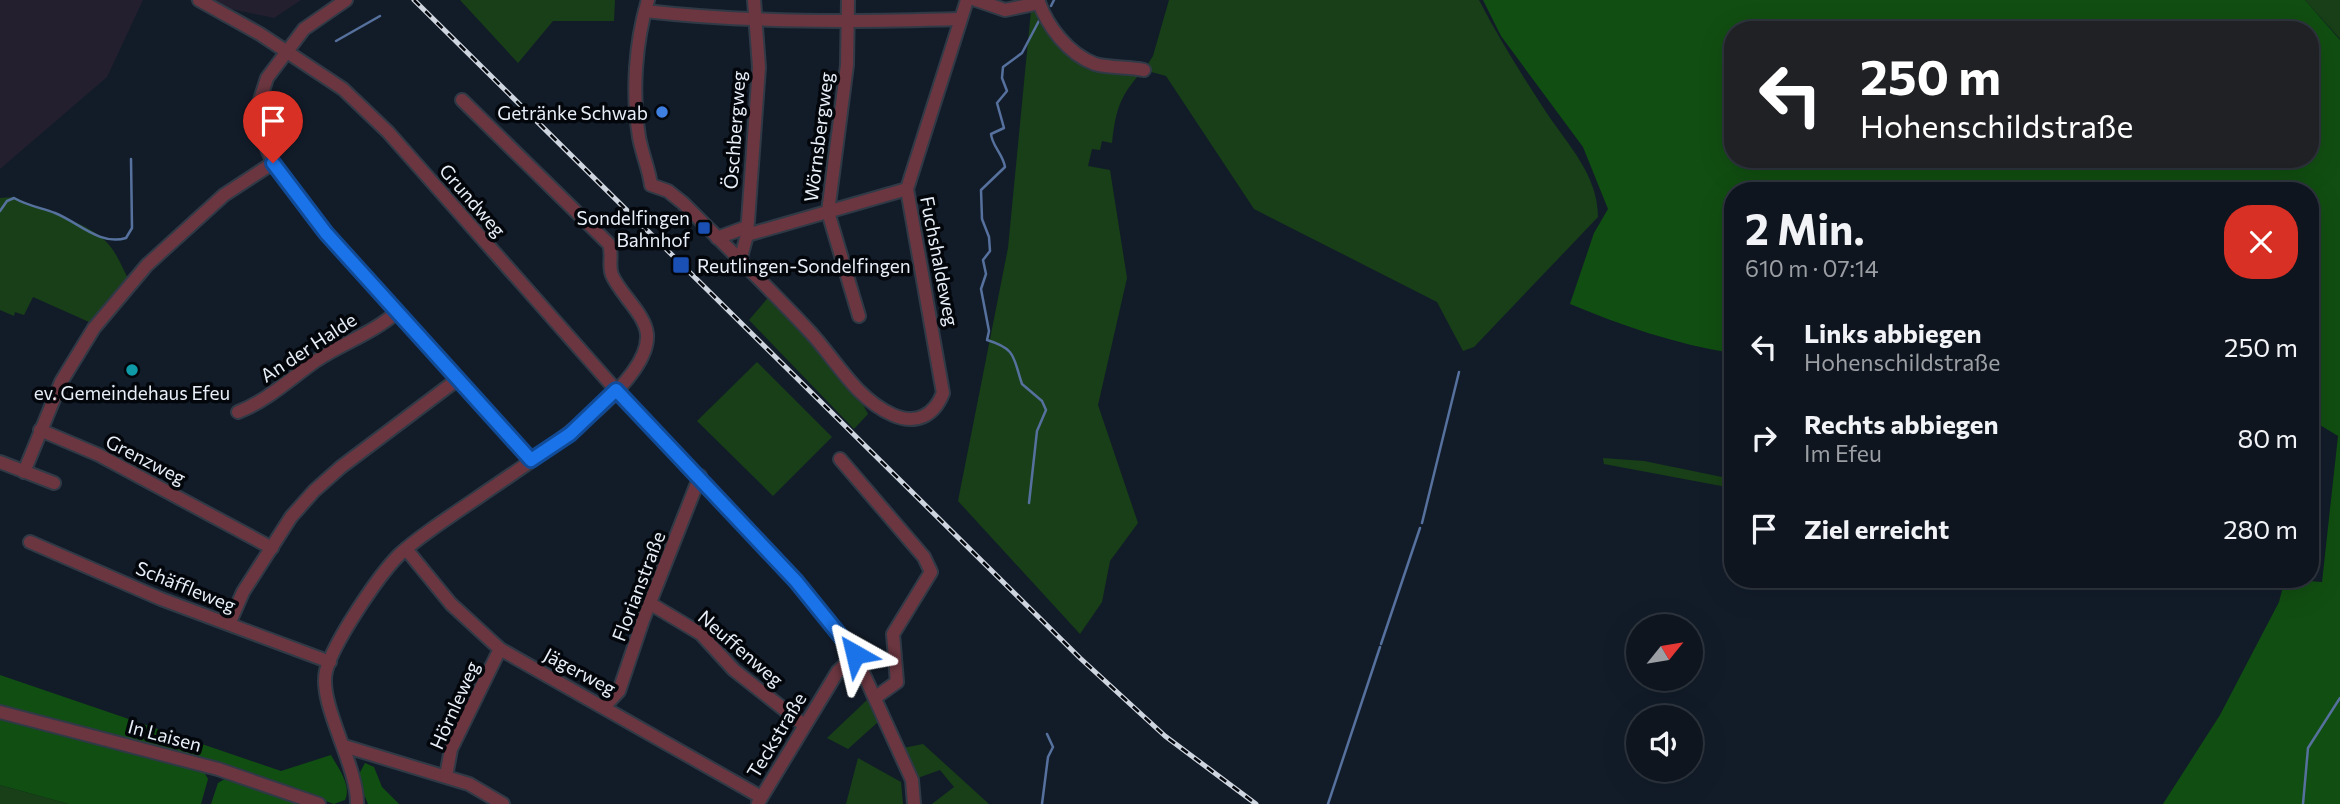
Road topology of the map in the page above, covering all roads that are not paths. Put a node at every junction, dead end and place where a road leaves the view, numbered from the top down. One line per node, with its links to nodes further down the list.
1 (199, 0): 12 (street, Grundweg)
2 (346, 0): 12 (street)
3 (754, 0): 10 (street, Öschbergweg)
4 (848, 0): 11 (street, Wörnsbergweg)
5 (967, 0): 9 (street, Fuchshaldeweg)
6 (976, 0): 7 (street)
7 (1038, 2): 13 (street)
8 (647, 6): 10 (street); 19 (street, Fuchshaldeweg)
9 (960, 19): 11 (street); 16 (street, Fuchshaldeweg)
10 (755, 20): 11 (street); 18 (street, Öschbergweg)
11 (849, 22): 17 (street, Wörnsbergweg)
12 (286, 51): 15 (street); 24 (street, Grundweg)
13 (1144, 70)
14 (462, 100): 24 (street)
15 (273, 163): 21 (street); 26 (street)
16 (907, 189): 17 (street); 20 (street, Fuchshaldeweg)
17 (828, 212): 18 (street); 22 (street, Wörnsbergweg)
18 (747, 231): 19 (street); 20 (street, Öschbergweg)
19 (718, 238): 20 (street, Fuchshaldeweg)
20 (740, 261)
21 (397, 312): 23 (street); 25 (street, An der Halde)
22 (859, 316)
23 (458, 379): 28 (street); 34 (street)
24 (616, 390): 28 (street); 31 (street, Grundweg)
25 (238, 412)
26 (40, 430): 30 (street); 34 (street, Grenzweg)
27 (840, 459): 41 (street)
28 (531, 460): 35 (street)
29 (0, 462): 30 (street)
30 (24, 472): 32 (street)
31 (700, 476): 36 (street, Florianstraße); 39 (street, Grundweg)
32 (54, 483)
33 (30, 542): 37 (street, Schäffleweg)
34 (272, 548): 37 (street)
35 (406, 549): 38 (street, Jägerweg); 40 (street)
36 (651, 604): 42 (street, Florianstraße); 44 (street, Neuffenweg)
37 (229, 624): 40 (street, Schäffleweg)
38 (500, 649): 42 (street, Jägerweg); 46 (street, Hörnleweg)
39 (855, 654): 41 (street, Grundweg); 44 (street, Teckstraße)
40 (330, 662): 45 (street)
41 (876, 697): 51 (street, Grundweg)
42 (605, 706): 47 (street, Jägerweg)
43 (0, 712): 48 (street, In Laisen)
44 (804, 725): 47 (street, Teckstraße)
45 (344, 746): 46 (street); 49 (street)
46 (446, 776): 50 (street)
47 (759, 800)
48 (319, 804)
49 (358, 804)
50 (503, 804)
51 (914, 804)

